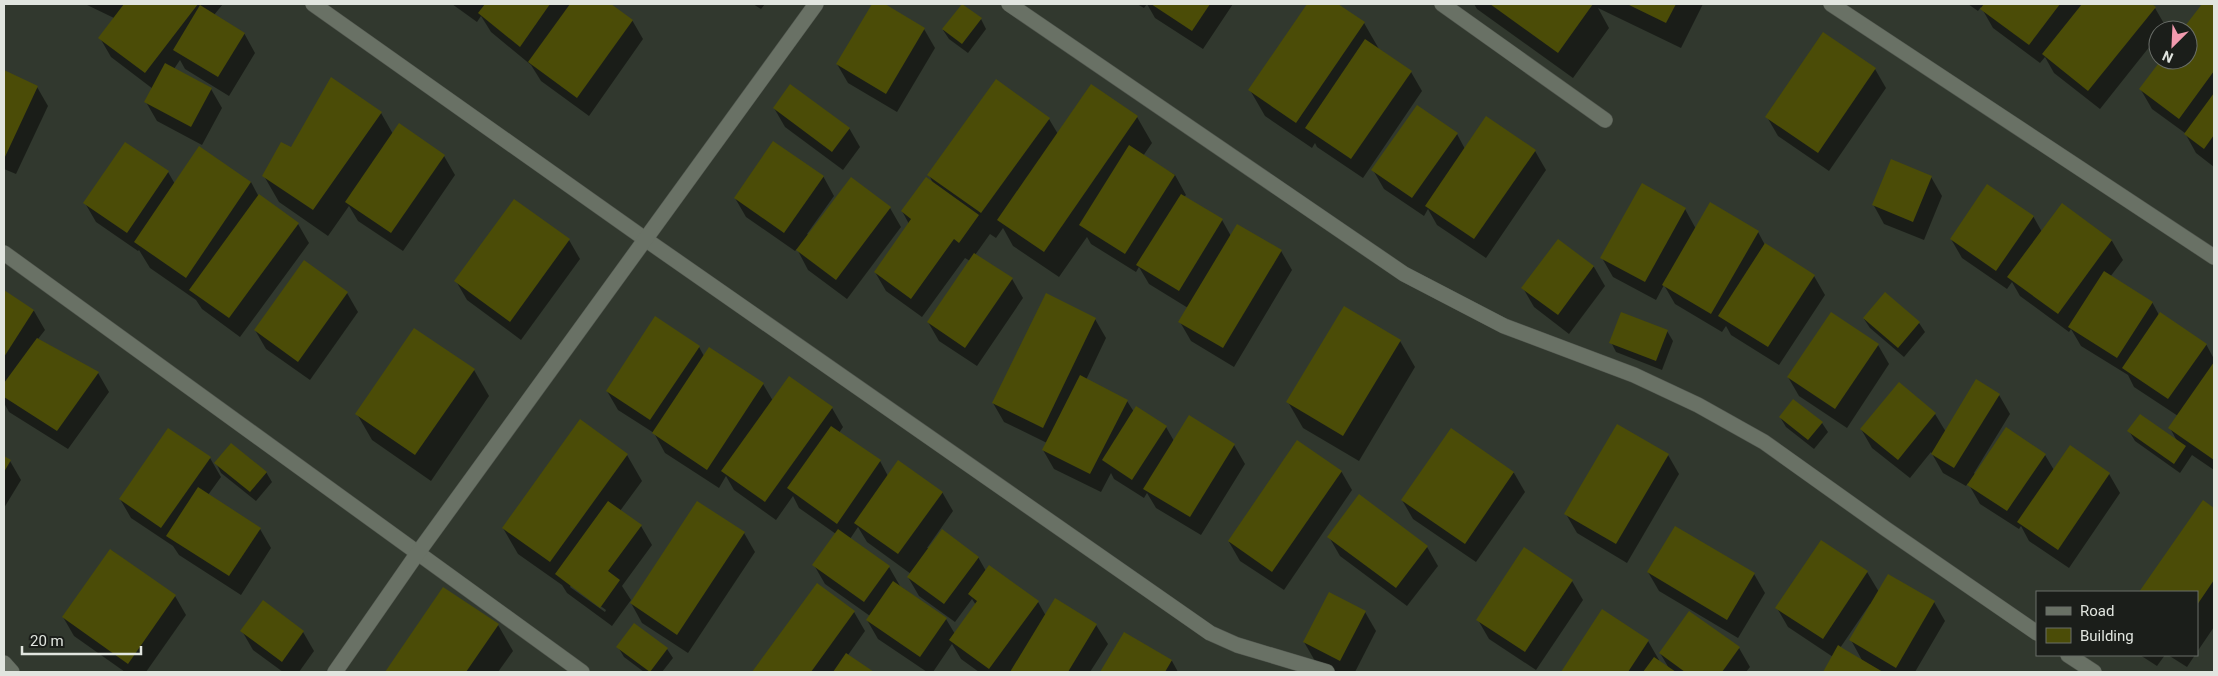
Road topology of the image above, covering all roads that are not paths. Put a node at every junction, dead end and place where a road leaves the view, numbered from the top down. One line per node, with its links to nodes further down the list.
1 (313, 4): 8 (street)
2 (816, 4): 8 (street)
3 (1009, 4): 12 (street)
4 (1442, 4): 7 (street)
5 (1831, 4): 6 (street)
6 (1852, 9): 10 (street)
7 (1605, 120)
8 (645, 239): 11 (street); 18 (street)
9 (4, 253): 11 (street)
10 (2214, 257)
11 (417, 554): 16 (street); 17 (street)
12 (2036, 632)
13 (2070, 656): 19 (street)
14 (4, 663): 15 (street)
15 (12, 672)
16 (335, 672)
17 (582, 672)
18 (1327, 672)
19 (2094, 672)

